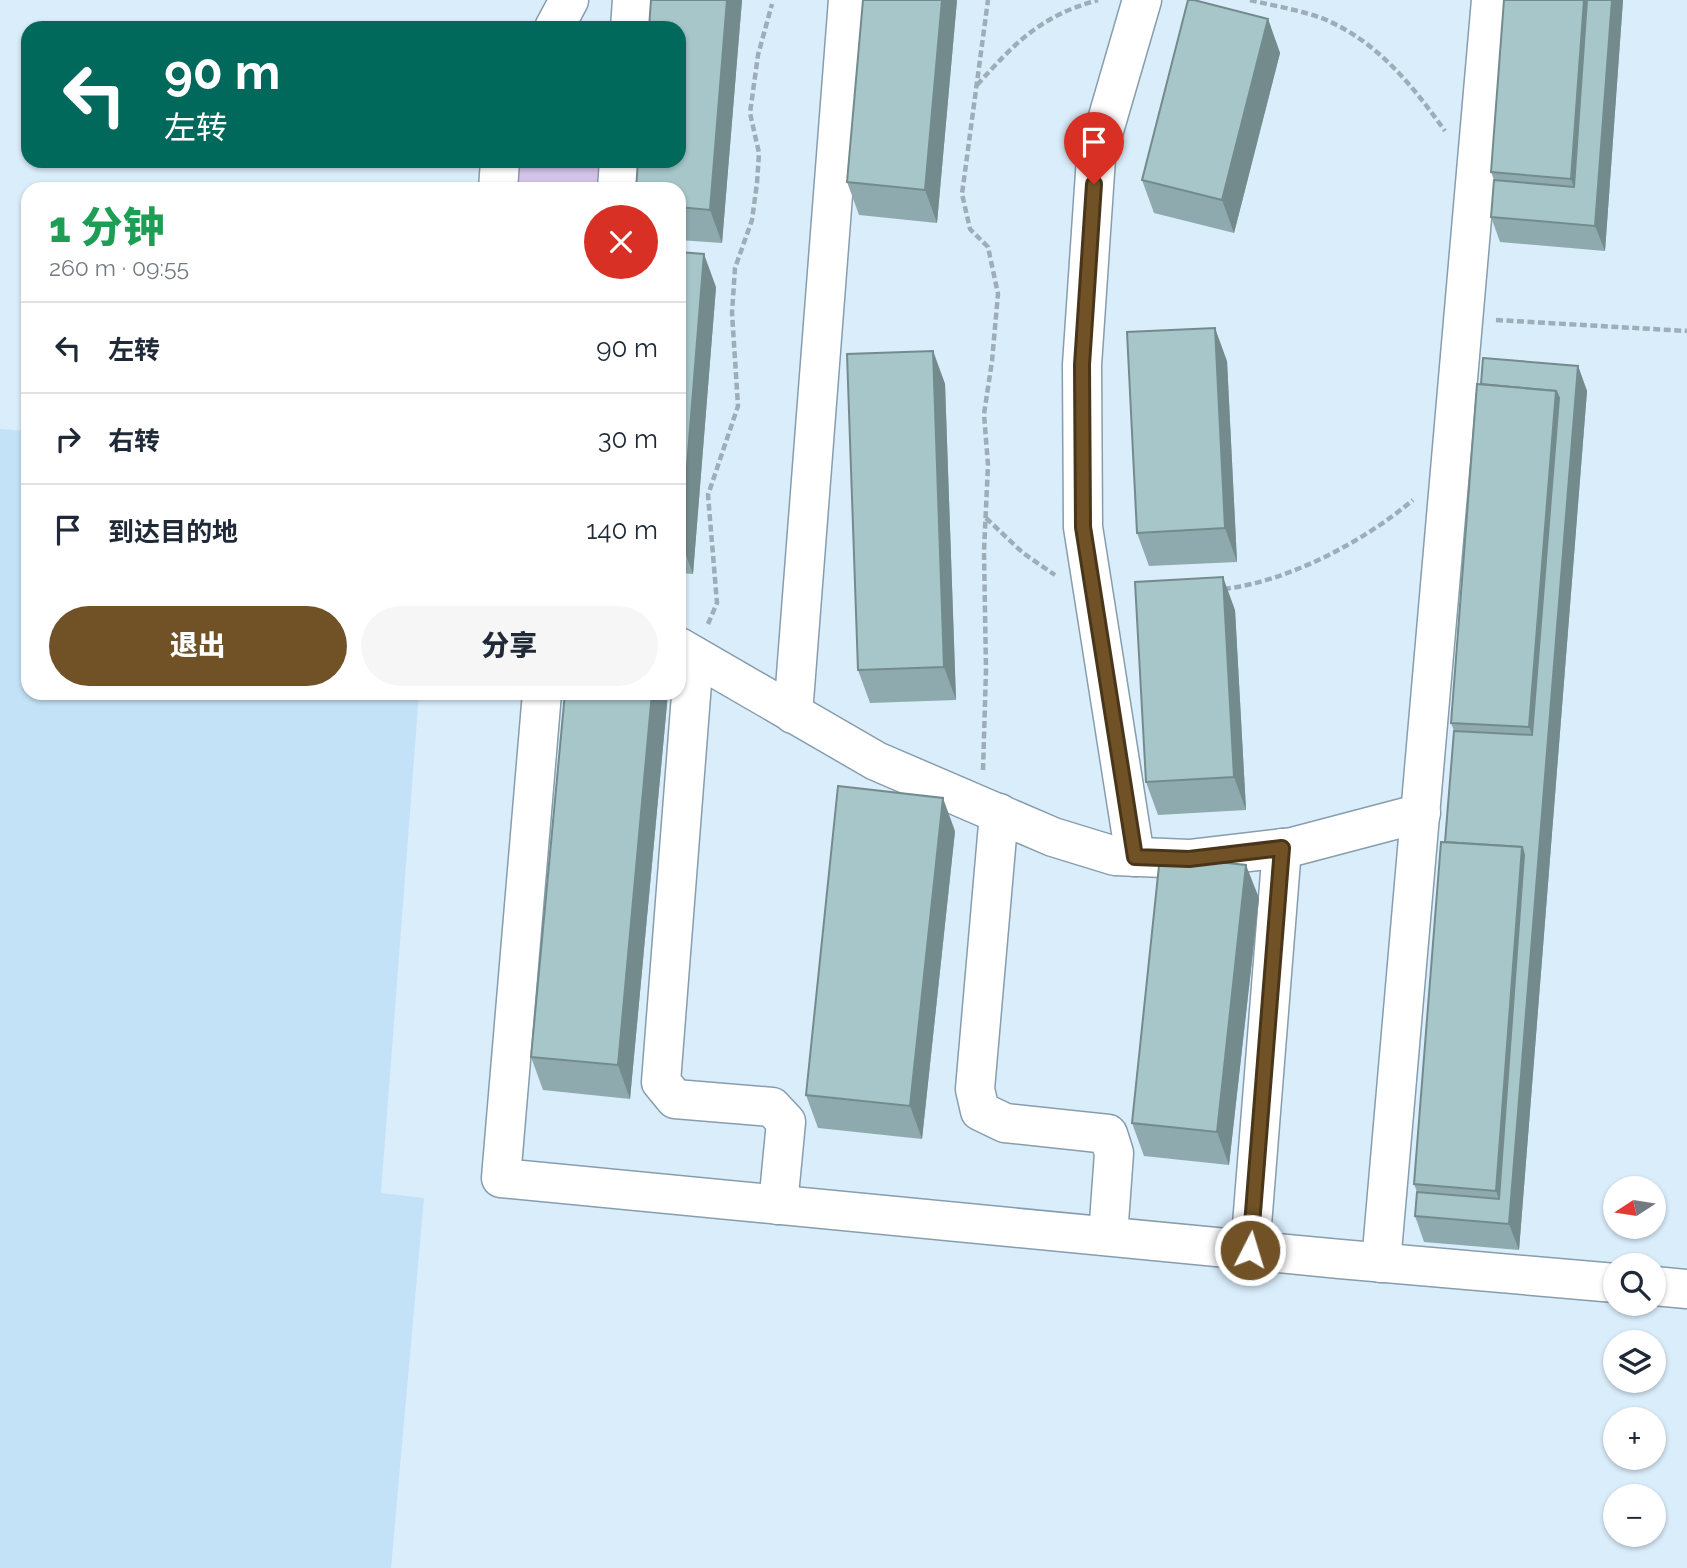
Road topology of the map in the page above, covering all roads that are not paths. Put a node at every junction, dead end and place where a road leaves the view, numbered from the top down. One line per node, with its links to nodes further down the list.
1 (569, 0): 6 (street)
2 (632, 0): 7 (street)
3 (848, 0): 11 (street)
4 (1142, 0): 15 (street)
5 (1491, 0): 13 (street)
6 (558, 21)
7 (630, 21)
8 (687, 652): 11 (street)
9 (541, 700): 16 (street)
10 (684, 700): 16 (street)
11 (793, 714): 12 (street)
12 (999, 813): 15 (street); 17 (street)
13 (1421, 813): 14 (street); 19 (street)
14 (1282, 848): 15 (street); 18 (street)
15 (1135, 857)
16 (778, 1205): 17 (street)
17 (1108, 1236): 18 (street)
18 (1250, 1250): 19 (street)
19 (1381, 1263): 20 (street)
20 (1603, 1282)
21 (1666, 1287): 22 (street)
22 (1687, 1289)

